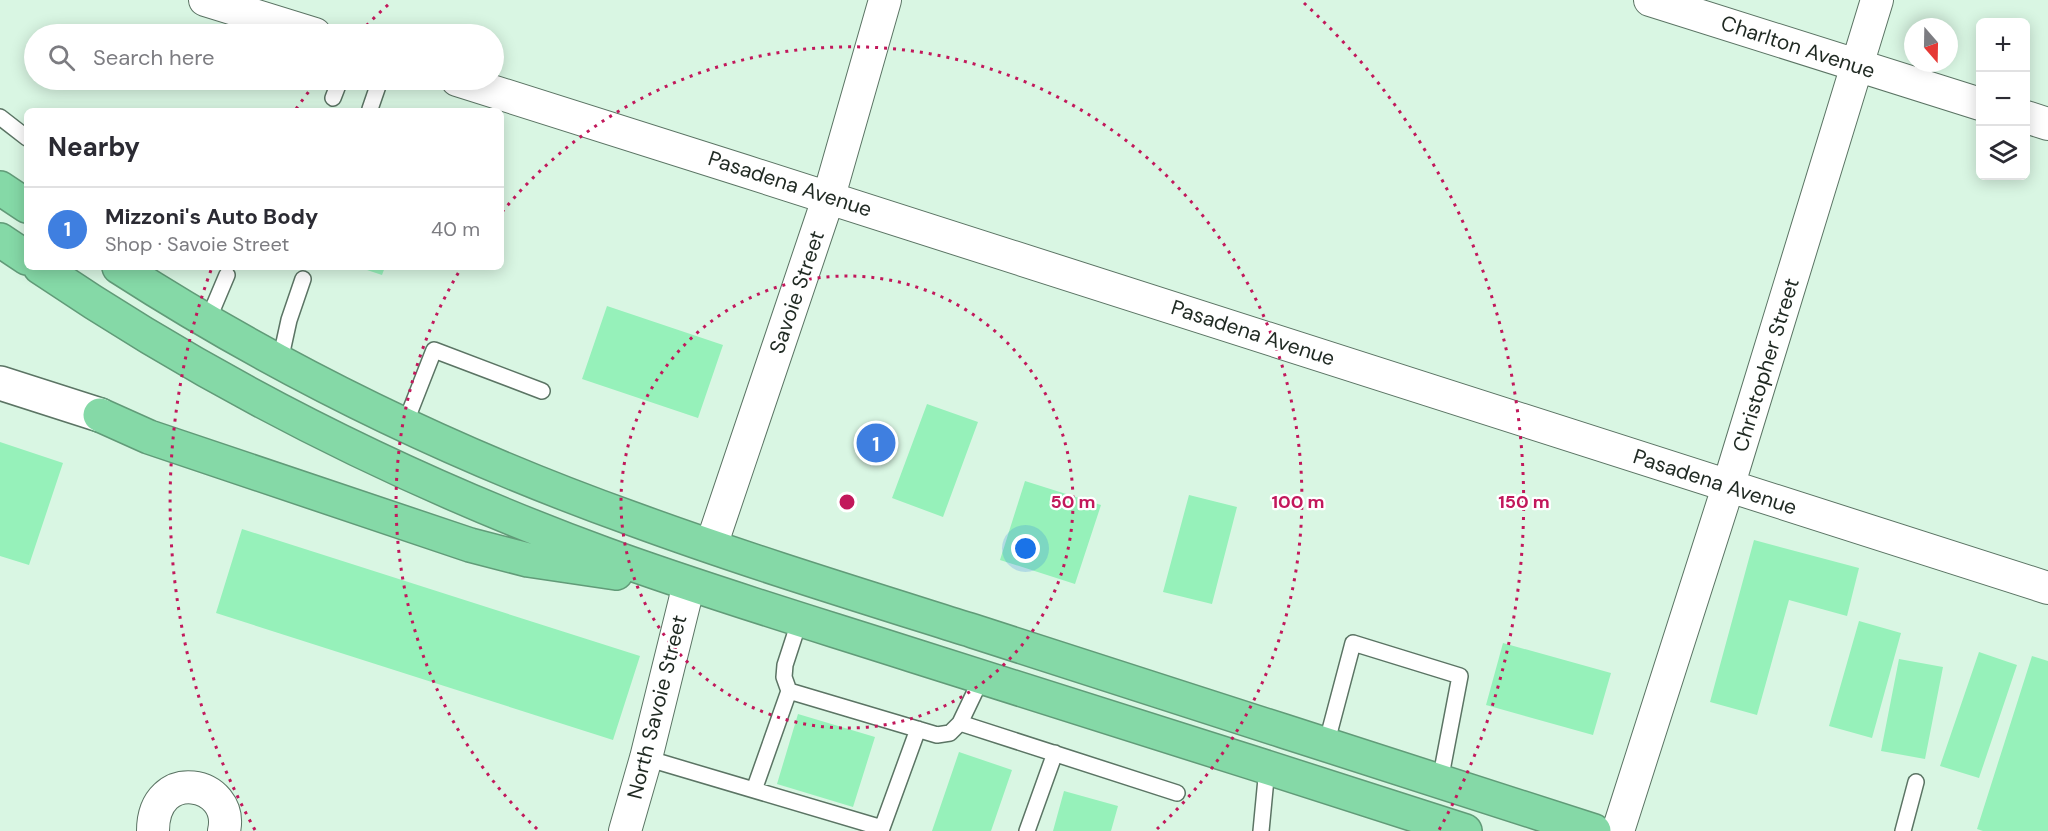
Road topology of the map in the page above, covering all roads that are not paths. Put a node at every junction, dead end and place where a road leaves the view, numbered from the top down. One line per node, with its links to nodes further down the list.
1 (205, 0): 5 (street)
2 (885, 0): 17 (street, Savoie Street)
3 (1650, 0): 6 (street, Charlton Avenue)
4 (1877, 0): 6 (street, Christopher Street)
5 (283, 24)
6 (1858, 67): 11 (street, Charlton Avenue); 30 (street, Christopher Street)
7 (336, 90): 10 (lane)
8 (377, 90): 12 (lane)
9 (489, 90): 17 (street, Pasadena Avenue)
10 (333, 98)
11 (1976, 103)
12 (370, 108)
13 (0, 117): 16 (lane)
14 (2030, 119): 15 (street)
15 (2048, 124)
16 (24, 136)
17 (829, 196): 30 (street, Pasadena Avenue); 31 (street, Savoie Street)
18 (0, 240): 19 (highway)
19 (24, 256)
20 (45, 270): 32 (highway)
21 (124, 270): 24 (highway)
22 (227, 275): 24 (lane)
23 (303, 279): 25 (lane)
24 (208, 320): 25 (highway)
25 (280, 361): 29 (highway)
26 (0, 383): 28 (street)
27 (542, 391): 29 (lane)
28 (100, 415): 32 (highway)
29 (405, 424): 31 (highway)
30 (1728, 487): 33 (street, Pasadena Avenue); 55 (street, Christopher Street)
31 (711, 546): 39 (highway)
32 (689, 584): 34 (highway); 41 (street, North Savoie Street)
33 (2048, 588)
34 (801, 619): 35 (highway); 36 (lane)
35 (982, 677): 37 (lane); 42 (highway)
36 (789, 691): 38 (lane); 45 (lane)
37 (960, 723): 38 (lane); 40 (lane)
38 (918, 729): 45 (lane)
39 (1326, 745): 43 (highway); 43 (lane)
40 (1055, 753): 46 (lane); 51 (lane)
41 (646, 758): 45 (lane); 50 (street, North Savoie Street)
42 (1267, 768): 47 (highway); 52 (lane)
43 (1440, 782): 54 (highway)
44 (1916, 782): 56 (lane)
45 (754, 790)
46 (1177, 793)
47 (1428, 825): 53 (highway)
48 (153, 831): 49 (street)
49 (224, 831)
50 (624, 831)
51 (1027, 831)
52 (1261, 831)
53 (1465, 831)
54 (1594, 831)
55 (1618, 831)
56 (1903, 831)

